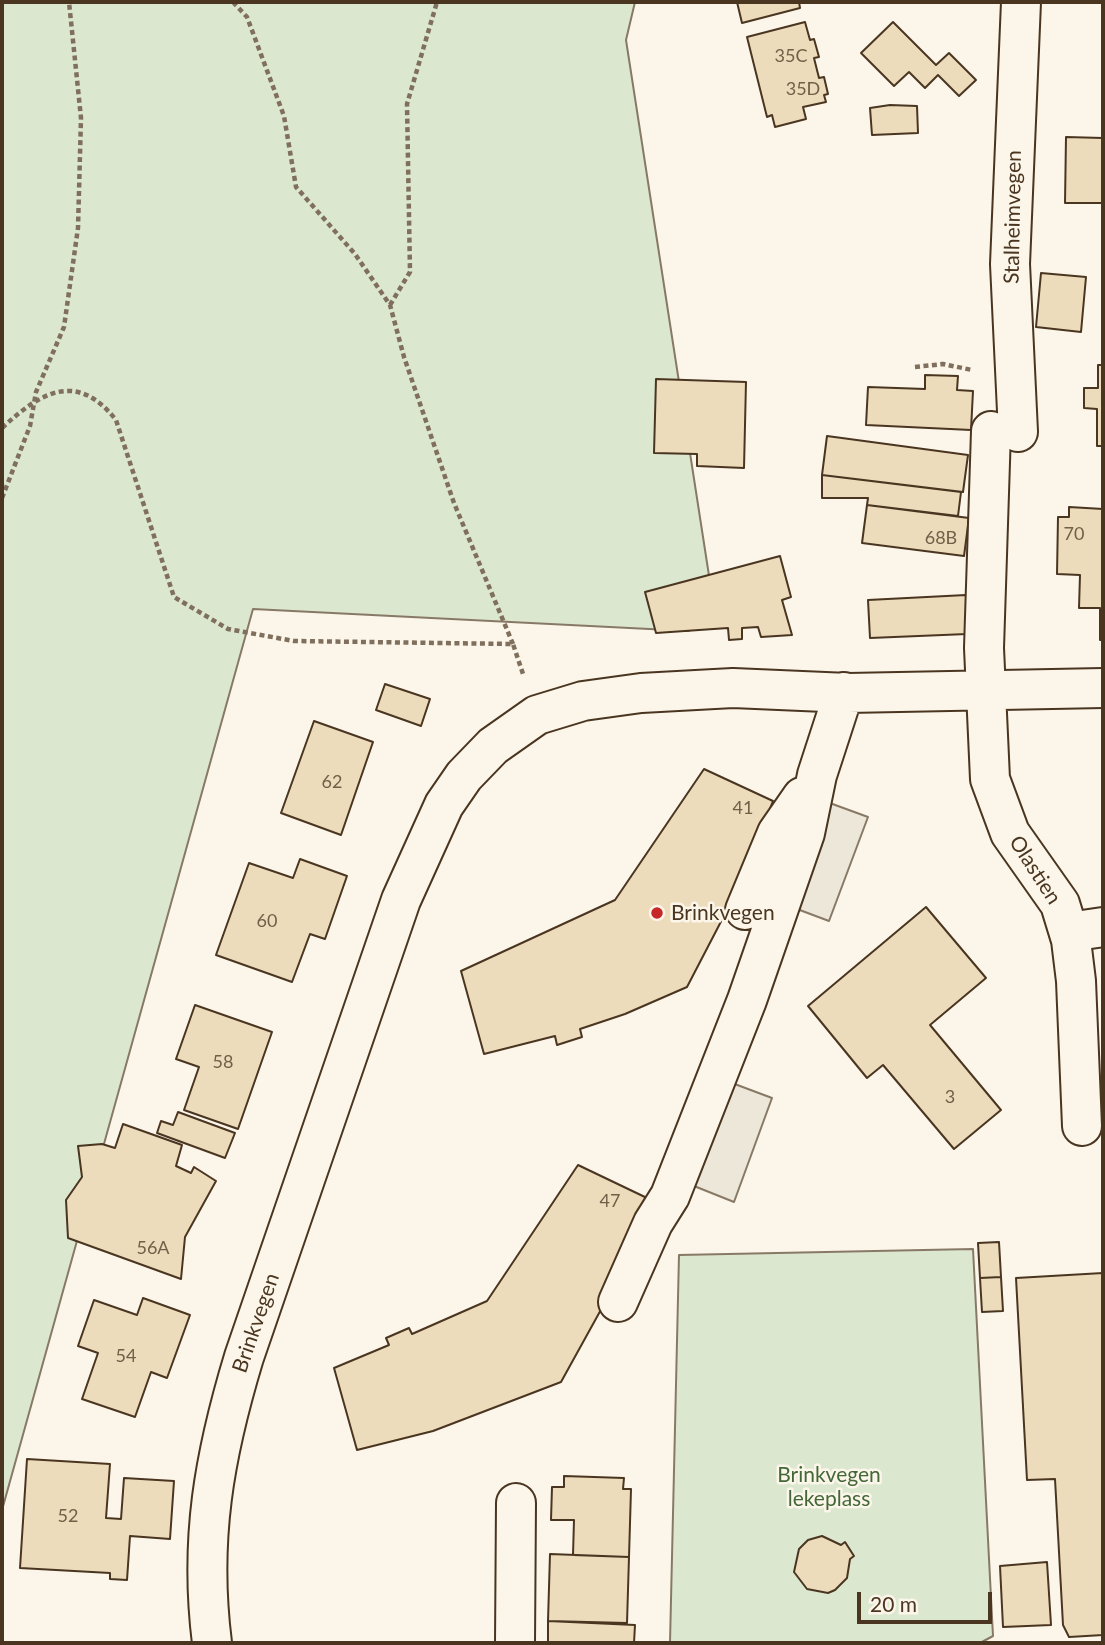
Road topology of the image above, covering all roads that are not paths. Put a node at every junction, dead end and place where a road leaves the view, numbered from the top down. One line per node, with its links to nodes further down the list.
1 (1021, 2): 3 (street, Stalheimvegen)
2 (1103, 688): 3 (street, Brinkvegen)
3 (985, 691): 4 (street, Brinkvegen); 7 (street, Olastien)
4 (844, 692): 5 (street); 11 (street, Brinkvegen)
5 (817, 775): 6 (street); 9 (street)
6 (745, 910)
7 (1086, 930): 8 (street, Olastien)
8 (1082, 1126)
9 (618, 1302)
10 (516, 1503): 12 (street)
11 (212, 1643)
12 (515, 1643)

